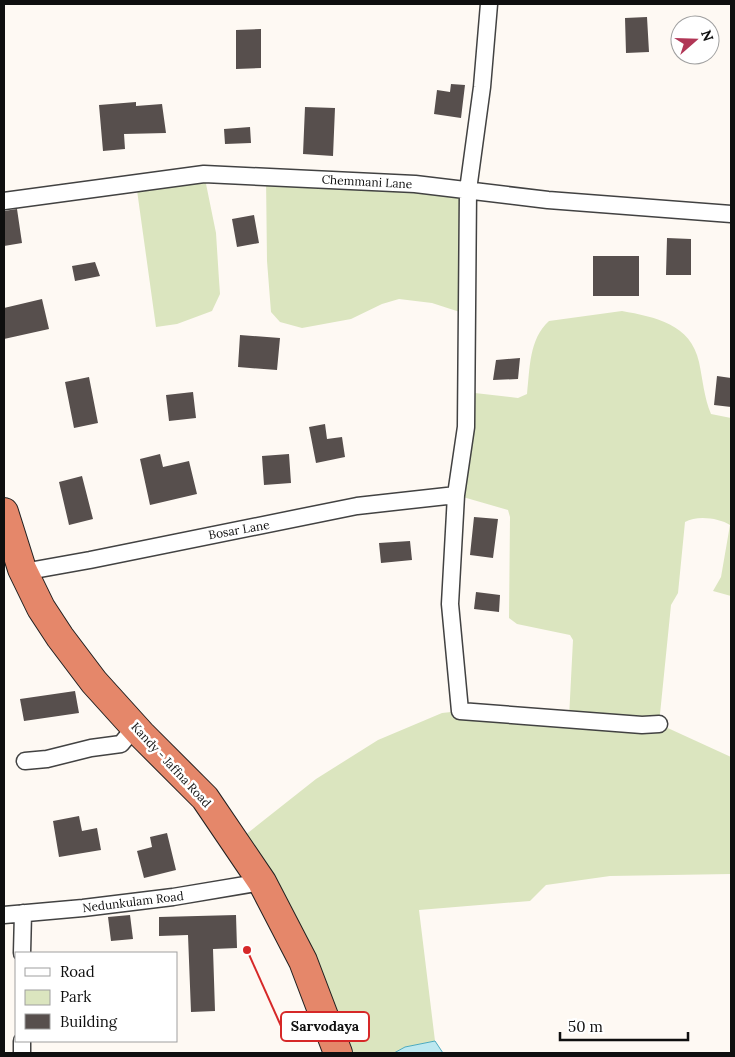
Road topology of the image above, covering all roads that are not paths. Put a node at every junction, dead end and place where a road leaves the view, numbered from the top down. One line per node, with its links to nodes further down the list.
1 (489, 4): 2 (street)
2 (468, 190): 3 (street, Chemmani Lane); 4 (street, Chemmani Lane); 5 (street)
3 (4, 201)
4 (731, 214)
5 (456, 494): 7 (street, Bosar Lane); 8 (street)
6 (4, 512): 7 (highway, Kandy - Jaffna Road)
7 (23, 572): 9 (highway, Kandy - Jaffna Road)
8 (658, 724)
9 (135, 727): 10 (street); 11 (highway, Kandy - Jaffna Road)
10 (24, 761)
11 (262, 882): 12 (street, Nedunkulam Road); 15 (highway, Kandy - Jaffna Road)
12 (23, 913): 13 (street, Nedunkulam Road); 14 (street)
13 (4, 915)
14 (22, 952)
15 (338, 1053)

